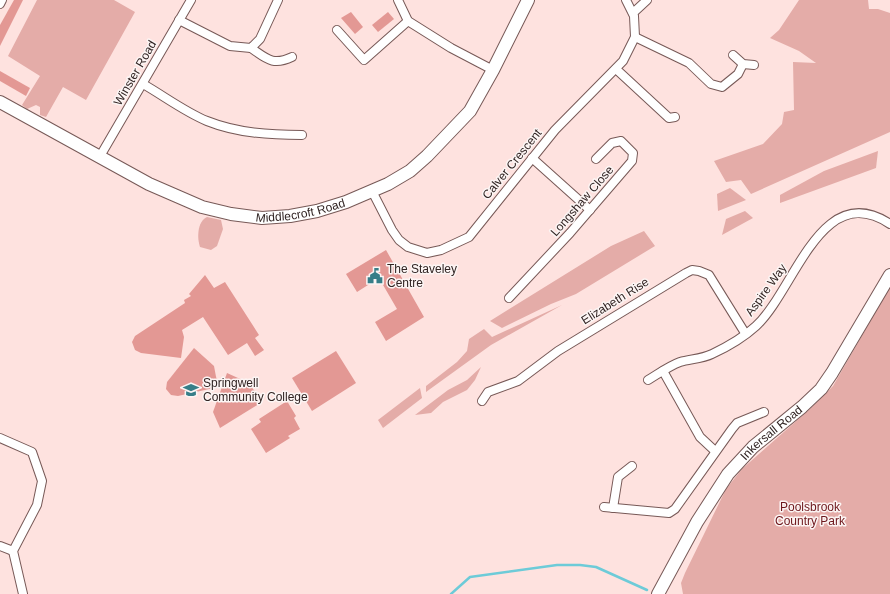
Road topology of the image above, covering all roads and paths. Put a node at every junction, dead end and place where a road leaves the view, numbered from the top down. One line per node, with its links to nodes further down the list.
1 (2, 0): 8 (street)
2 (191, 0): 10 (street, Winster Road)
3 (278, 0): 14 (street)
4 (398, 0): 11 (street)
5 (528, 0): 20 (street, Middlecroft Road)
6 (626, 0): 9 (street, Calver Crescent)
7 (647, 0): 9 (street)
8 (0, 4)
9 (633, 13): 13 (street, Calver Crescent)
10 (179, 20): 14 (street); 21 (street, Winster Road)
11 (408, 21): 12 (street); 20 (street)
12 (337, 30)
13 (635, 36): 17 (street); 19 (street, Calver Crescent)
14 (251, 48): 16 (street)
15 (734, 55): 17 (street)
16 (292, 57)
17 (743, 64): 18 (street)
18 (754, 65)
19 (616, 69): 23 (street); 26 (street, Calver Crescent)
20 (493, 70): 28 (street, Middlecroft Road)
21 (143, 84): 24 (street); 25 (street, Winster Road)
22 (0, 102): 25 (street, Middlecroft Road)
23 (675, 117)
24 (302, 135)
25 (99, 158): 28 (street, Middlecroft Road)
26 (532, 158): 28 (street, Calver Crescent); 29 (street)
27 (596, 159): 29 (street, Longshaw Close)
28 (372, 191)
29 (590, 210): 32 (street, Longshaw Close)
30 (890, 224): 33 (street, Aspire Way)
31 (890, 275): 46 (street, Inkersall Road)
32 (509, 298)
33 (745, 333): 34 (street, Aspire Way); 36 (street, Elizabeth Rise)
34 (663, 371): 35 (street, Aspire Way); 39 (street)
35 (648, 380)
36 (482, 401)
37 (764, 412): 39 (street)
38 (0, 438): 44 (street)
39 (715, 451): 42 (street)
40 (632, 466): 42 (street)
41 (604, 507): 42 (street)
42 (613, 508)
43 (0, 546): 44 (street)
44 (13, 551): 45 (street)
45 (23, 594)
46 (658, 594)

